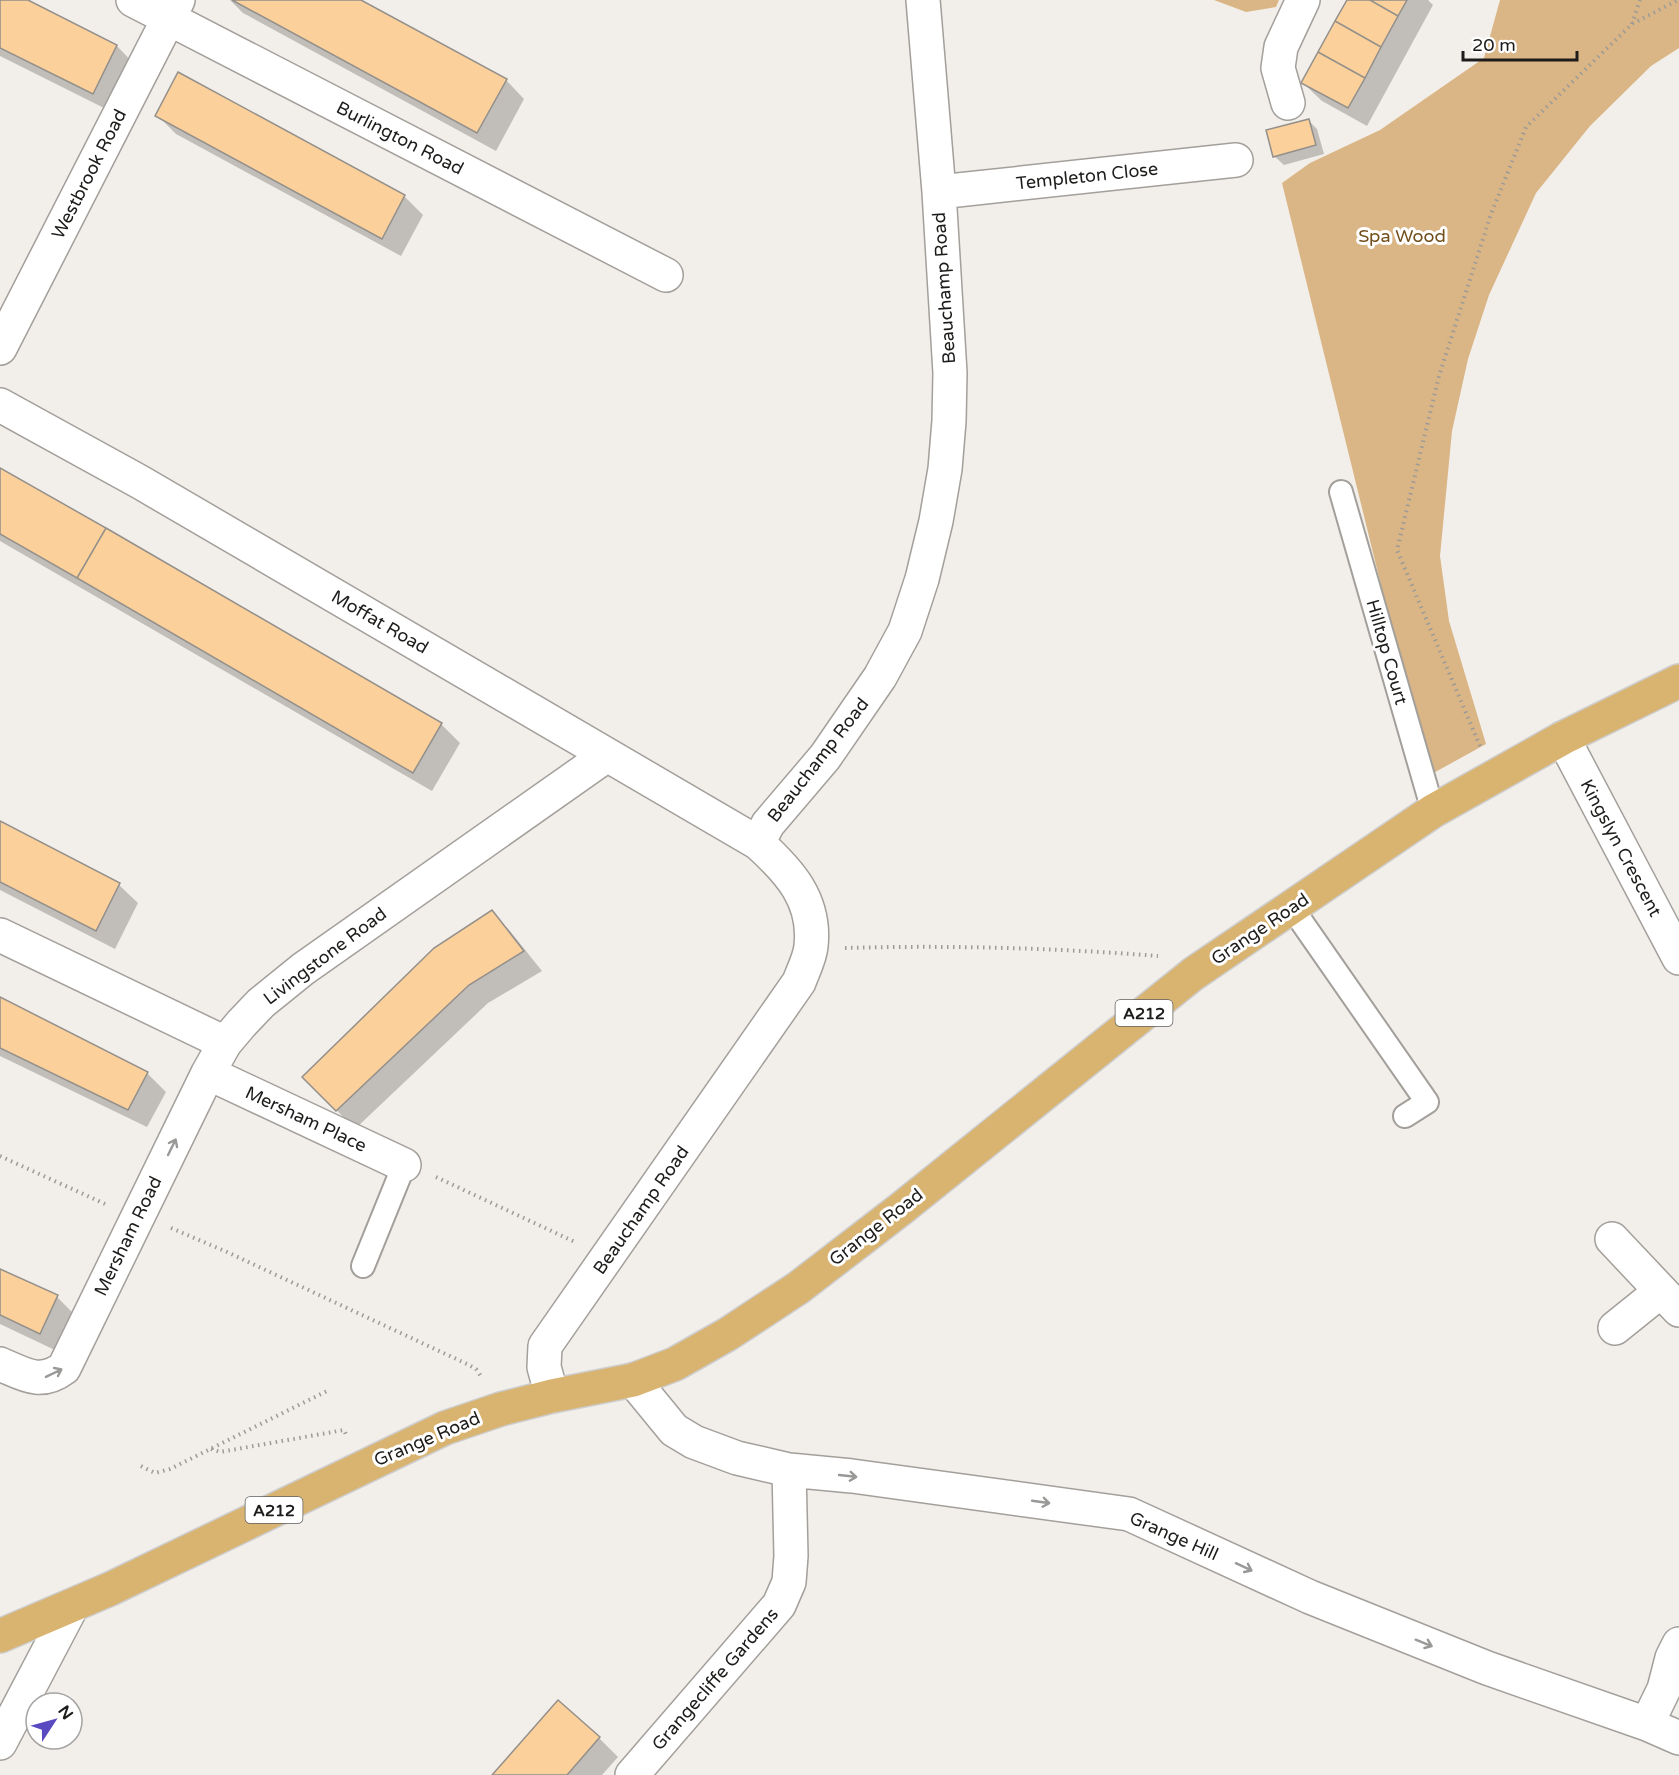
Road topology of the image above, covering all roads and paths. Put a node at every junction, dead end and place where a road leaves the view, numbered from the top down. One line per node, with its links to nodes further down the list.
1 (133, 0): 6 (street, Burlington Road)
2 (923, 0): 10 (street, Beauchamp Road)
3 (1303, 0): 8 (street)
4 (1641, 0): 7 (path)
5 (1678, 0): 7 (path)
6 (173, 9): 11 (street, Burlington Road); 12 (street, Westbrook Road)
7 (1632, 24): 18 (path)
8 (1288, 104)
9 (1236, 160): 10 (street, Templeton Close)
10 (939, 192): 20 (street, Beauchamp Road)
11 (666, 276)
12 (0, 348)
13 (0, 405): 17 (street, Moffat Road)
14 (1341, 492): 19 (lane, Hilltop Court)
15 (1679, 681): 16 (main road, Grange Road / A212)
16 (1563, 738): 18 (main road, Grange Road / A212); 25 (street, Kingslyn Crescent)
17 (607, 755): 20 (street, Moffat Road); 26 (street, Livingstone Road)
18 (1493, 777): 19 (main road, Grange Road / A212)
19 (1433, 811): 21 (main road, Grange Road / A212)
20 (758, 843): 23 (street, Beauchamp Road)
21 (1292, 908): 28 (lane); 40 (main road, Grange Road / A212)
22 (0, 935): 26 (street)
23 (811, 948): 24 (path); 42 (street, Beauchamp Road)
24 (1157, 956)
25 (1679, 958)
26 (225, 1043): 27 (street, Mersham Road)
27 (208, 1073): 30 (street, Mersham Place); 38 (street, Mersham Road, one-way to 27)
28 (1405, 1116)
29 (0, 1156): 31 (path)
30 (404, 1165): 33 (path); 35 (lane)
31 (106, 1205)
32 (167, 1227): 39 (path)
33 (560, 1235)
34 (1612, 1239): 36 (street)
35 (363, 1266)
36 (1670, 1300): 37 (street)
37 (1615, 1328)
38 (0, 1364)
39 (468, 1364)
40 (633, 1380): 42 (main road, Grange Road / A212); 46 (street, Grange Hill)
41 (329, 1390): 43 (path)
42 (552, 1396): 45 (main road, Grange Road / A212)
43 (211, 1448): 44 (path); 45 (path)
44 (141, 1466)
45 (361, 1467): 47 (main road, Grange Road / A212)
46 (789, 1470): 50 (street, Grange Hill, one-way to 50); 53 (street, Grangecliffe Gardens)
47 (72, 1606): 48 (main road, Grange Road / A212); 52 (street)
48 (0, 1636)
49 (1679, 1644): 50 (street)
50 (1647, 1724): 51 (street, Grange Hill)
51 (1679, 1738)
52 (0, 1743)
53 (632, 1775)

